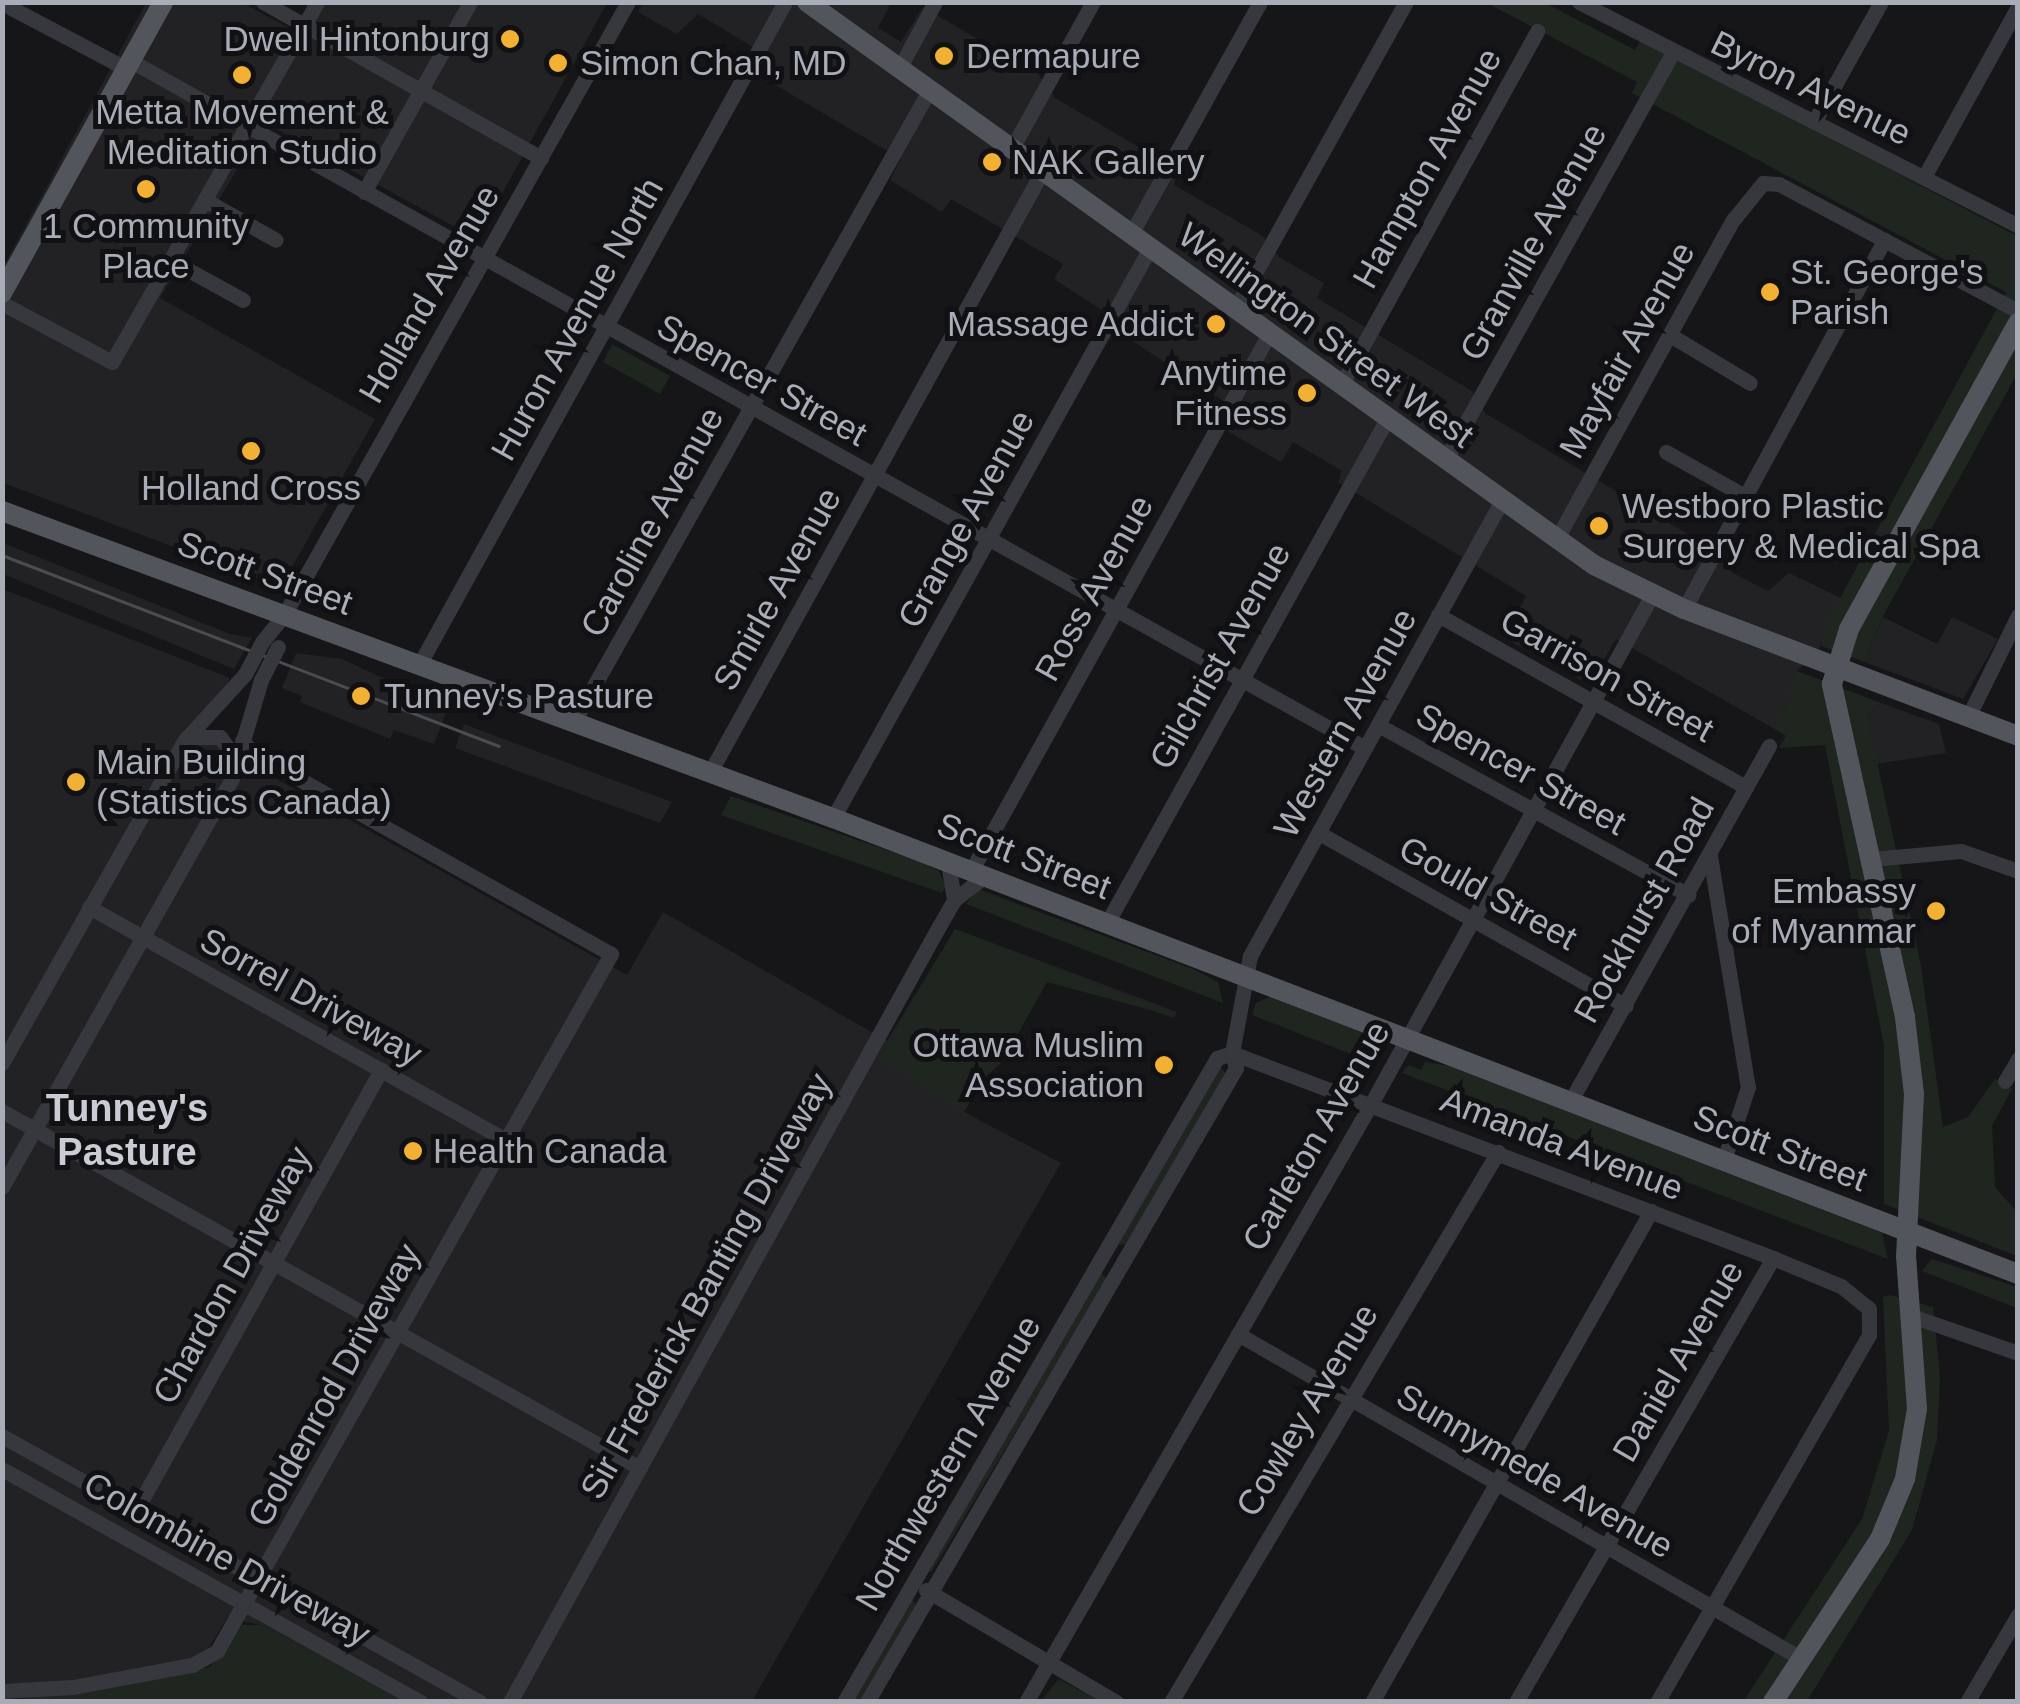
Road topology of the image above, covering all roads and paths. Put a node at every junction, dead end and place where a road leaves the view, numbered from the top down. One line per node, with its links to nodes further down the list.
1 (164, 2): 20 (main road)
2 (263, 2): 17 (street)
3 (317, 2): 17 (street)
4 (470, 2): 23 (street)
5 (628, 2): 27 (street, Holland Avenue)
6 (785, 2): 44 (street, Huron Avenue North)
7 (807, 2): 21 (main road, Wellington Street West)
8 (935, 2): 21 (street)
9 (1093, 2): 26 (street)
10 (1260, 2): 33 (street)
11 (1406, 2): 41 (street)
12 (1579, 2): 19 (street, Byron Avenue)
13 (1860, 2): 14 (street)
14 (1879, 7): 24 (street)
15 (2018, 7): 29 (street)
16 (5, 11): 20 (street, Spencer Street)
17 (304, 25): 23 (street); 25 (street)
18 (1537, 32): 48 (street, Hampton Avenue)
19 (1673, 52): 24 (street, Byron Avenue); 52 (street, Granville Avenue)
20 (129, 65): 25 (street, Spencer Street); 39 (main road)
21 (900, 67): 22 (main road, Wellington Street West)
22 (930, 89): 26 (main road, Wellington Street West); 49 (street, Caroline Avenue)
23 (421, 90): 27 (street); 30 (street)
24 (1814, 122): 29 (street, Byron Avenue)
25 (246, 127): 30 (street, Spencer Street); 31 (street)
26 (1012, 148): 28 (main road, Wellington Street West)
27 (541, 158): 38 (street, Holland Avenue)
28 (1042, 170): 33 (main road, Wellington Street West); 53 (street, Smirle Avenue)
29 (1924, 177): 32 (street, Byron Avenue)
30 (364, 192): 38 (street, Spencer Street)
31 (205, 200): 34 (street); 37 (street)
32 (2018, 226)
33 (1131, 234): 36 (main road, Wellington Street West)
34 (276, 240)
35 (1884, 240): 42 (street); 46 (street, Mayfair Avenue); 54 (street)
36 (1150, 248): 41 (main road, Wellington Street West); 57 (street, Grange Avenue)
37 (170, 260): 39 (street); 40 (street)
38 (483, 261): 44 (street, Spencer Street); 62 (street, Holland Avenue)
39 (3, 294)
40 (243, 300)
41 (1235, 309): 45 (main road, Wellington Street West)
42 (2018, 311)
43 (2018, 323): 66 (main road)
44 (606, 328): 49 (street, Spencer Street); 65 (street, Huron Avenue North)
45 (1269, 334): 48 (main road, Wellington Street West); 61 (street, Ross Avenue)
46 (1670, 335): 47 (street); 58 (street, Mayfair Avenue)
47 (1750, 383)
48 (1341, 385): 50 (main road, Wellington Street West)
49 (750, 409): 53 (street, Spencer Street); 71 (street, Caroline Avenue)
50 (1386, 419): 52 (main road, Wellington Street West); 68 (street, Gilchrist Avenue)
51 (1666, 452): 54 (street)
52 (1445, 460): 55 (main road, Wellington Street West)
53 (873, 476): 57 (street, Spencer Street); 79 (street, Smirle Avenue)
54 (1747, 497): 60 (street)
55 (1501, 502): 58 (main road, Wellington Street West); 63 (street, Western Avenue)
56 (2, 511): 62 (main road, Scott Street)
57 (989, 539): 61 (street, Spencer Street); 82 (street, Grange Avenue)
58 (1556, 540): 59 (main road, Wellington Street West)
59 (1652, 595): 60 (main road, Wellington Street West); 69 (street, Carleton Avenue)
60 (1684, 610): 66 (main road, Wellington Street West)
61 (1117, 611): 68 (street, Spencer Street); 88 (street, Ross Avenue)
62 (284, 615): 65 (main road, Scott Street); 67 (street, Holland Avenue, bridge)
63 (1438, 615): 69 (street, Garrison Street); 72 (street, Western Avenue)
64 (2018, 616): 70 (street)
65 (420, 664): 71 (main road, Scott Street)
66 (1841, 672): 70 (main road, Wellington Street West); 85 (main road)
67 (253, 677): 74 (street); 75 (street)
68 (1242, 679): 77 (street, Spencer Street); 93 (street, Gilchrist Avenue)
69 (1594, 701): 80 (street, Garrison Street); 81 (street, Carleton Avenue)
70 (1968, 717): 73 (main road, Wellington Street West)
71 (573, 723): 79 (main road, Scott Street)
72 (1378, 724): 77 (street, Western Avenue); 81 (street, Spencer Street)
73 (2018, 736)
74 (187, 737): 78 (street); 91 (street)
75 (242, 740): 78 (street); 107 (street, Goldenrod Driveway)
76 (1769, 746): 80 (street, Rockhurst Road)
77 (1365, 748): 83 (street, Western Avenue)
78 (238, 762): 94 (street)
79 (709, 774): 82 (main road, Scott Street)
80 (1746, 787): 84 (street, Rockhurst Road)
81 (1533, 811): 89 (street, Spencer Street); 92 (street, Carleton Avenue)
82 (833, 818): 86 (main road, Scott Street)
83 (1319, 834): 92 (street, Gould Street); 95 (street, Western Avenue)
84 (1710, 856): 89 (street, Rockhurst Road); 109 (street)
85 (1872, 859): 87 (street); 112 (main road)
86 (948, 862): 88 (main road, Scott Street); 90 (street)
87 (2018, 871)
88 (978, 874): 90 (street, Sir Frederick Banting Driveway); 93 (main road, Scott Street)
89 (1688, 895): 96 (street, Rockhurst Road)
90 (954, 900): 124 (street, Sir Frederick Banting Driveway)
91 (90, 908): 94 (street, Sorrel Driveway); 100 (street)
92 (1474, 919): 96 (street, Gould Street); 97 (street, Carleton Avenue)
93 (1108, 923): 95 (main road, Scott Street)
94 (142, 937): 101 (street, Sorrel Driveway); 106 (street)
95 (1244, 974): 97 (main road, Scott Street); 98 (street, Northwestern Avenue)
96 (1626, 1006): 104 (street, Rockhurst Road)
97 (1406, 1038): 103 (street, Carleton Avenue); 104 (main road, Scott Street)
98 (1233, 1046): 103 (street, Amanda Avenue); 113 (street, Northwestern Avenue); 116 (street, Northwestern Avenue)
99 (2018, 1059): 102 (street)
100 (2, 1064)
101 (381, 1070): 107 (street, Sorrel Driveway); 115 (street, Chardon Driveway)
102 (2005, 1081)
103 (1374, 1098): 108 (street, Amanda Avenue); 120 (street, Carleton Avenue)
104 (1570, 1102): 109 (main road, Scott Street)
105 (2, 1111): 106 (street)
106 (35, 1129): 110 (street); 115 (street)
107 (504, 1138): 119 (street, Goldenrod Driveway)
108 (1498, 1152): 111 (street, Amanda Avenue); 122 (street, Cowley Avenue)
109 (1724, 1160): 112 (main road, Scott Street)
110 (2, 1187)
111 (1651, 1210): 114 (street, Amanda Avenue); 126 (street)
112 (1907, 1232): 117 (main road, Scott Street); 118 (main road)
113 (1104, 1254): 116 (street); 130 (street, Northwestern Avenue)
114 (1773, 1258): 128 (street, Daniel Avenue); 133 (street, Amanda Avenue)
115 (274, 1262): 119 (street); 127 (street, Chardon Driveway)
116 (1121, 1264): 131 (street, Northwestern Avenue)
117 (2018, 1274)
118 (1908, 1308): 121 (street); 135 (main road)
119 (400, 1334): 124 (street); 129 (street, Goldenrod Driveway)
120 (1238, 1334): 122 (street, Sunnymede Avenue); 136 (street, Carleton Avenue)
121 (2018, 1353)
122 (1348, 1398): 126 (street, Sunnymede Avenue); 145 (street, Cowley Avenue)
123 (2, 1436): 127 (street, Colombine Driveway)
124 (640, 1468): 140 (street, Sir Frederick Banting Driveway)
125 (2, 1469): 132 (street, Colombine Driveway)
126 (1498, 1484): 128 (street, Sunnymede Avenue); 146 (street)
127 (136, 1510): 129 (street, Colombine Driveway)
128 (1605, 1546): 133 (street, Sunnymede Avenue); 147 (street, Daniel Avenue)
129 (260, 1580): 132 (street, Goldenrod Driveway); 139 (street, Colombine Driveway)
130 (914, 1582): 131 (street); 141 (street, Northwestern Avenue)
131 (931, 1593): 136 (street); 142 (street, Northwestern Avenue)
132 (246, 1605): 137 (street, Goldenrod Driveway); 138 (street, Colombine Driveway)
133 (1712, 1608): 135 (street, Sunnymede Avenue); 148 (street)
134 (2018, 1615): 150 (street)
135 (1802, 1659): 149 (main road)
136 (1048, 1662): 143 (street, Carleton Avenue); 144 (street)
137 (2, 1692)
138 (422, 1702)
139 (480, 1702)
140 (510, 1702)
141 (844, 1702)
142 (867, 1702)
143 (1026, 1702)
144 (1116, 1702)
145 (1171, 1702)
146 (1372, 1702)
147 (1516, 1702)
148 (1658, 1702)
149 (1773, 1702)
150 (1967, 1702)

